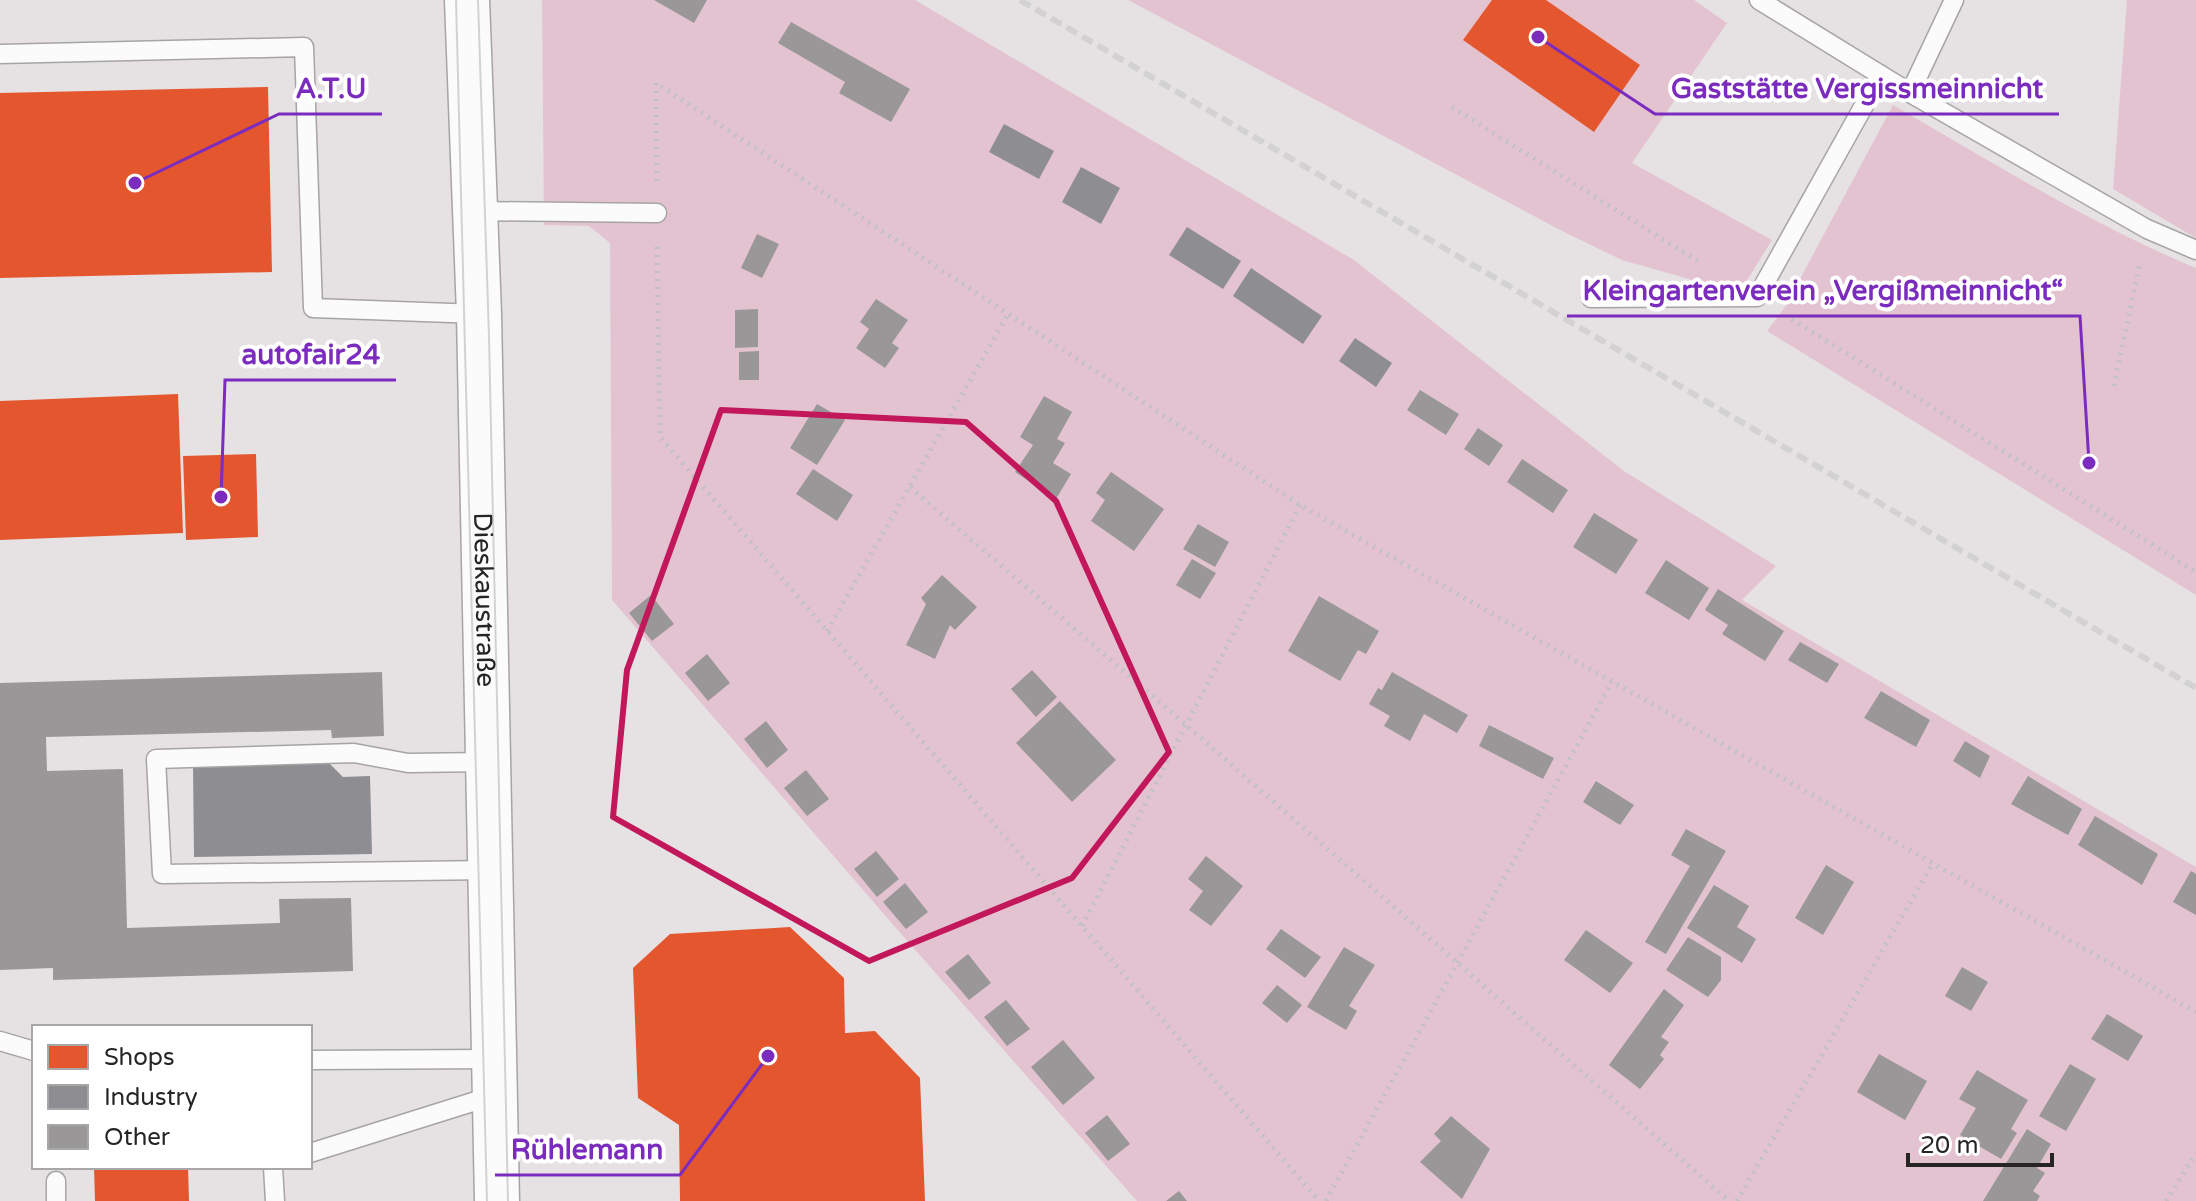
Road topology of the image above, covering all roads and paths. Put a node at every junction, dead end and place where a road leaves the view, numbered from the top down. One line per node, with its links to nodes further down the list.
1 (467, 0): 8 (main road, Dieskaustraße)
2 (1759, 0): 5 (lane)
3 (1954, 0): 6 (lane)
4 (0, 54): 14 (lane)
5 (1881, 75): 6 (lane); 12 (lane)
6 (1910, 93): 10 (lane)
7 (1452, 107): 12 (path)
8 (474, 211): 9 (lane); 14 (main road, Dieskaustraße)
9 (657, 213): 15 (path); 20 (path)
10 (2147, 229): 11 (lane); 16 (path)
11 (2196, 250)
12 (1757, 297): 13 (lane); 19 (path)
13 (1591, 298)
14 (479, 314): 23 (main road, Dieskaustraße)
15 (1008, 314): 17 (path); 18 (path)
16 (2114, 386)
17 (910, 487): 20 (path); 22 (path)
18 (1300, 505): 21 (path); 22 (path)
19 (2196, 572)
20 (827, 631): 26 (path)
21 (1612, 682): 24 (path); 27 (path)
22 (1186, 725): 26 (path); 27 (path)
23 (487, 762): 25 (main road, Dieskaustraße); 25 (lane)
24 (1933, 863): 28 (path); 43 (path)
25 (491, 870): 32 (main road, Dieskaustraße)
26 (1082, 926): 40 (path)
27 (1456, 964): 41 (path); 42 (path)
28 (2196, 1012)
29 (0, 1041): 30 (lane)
30 (32, 1050)
31 (312, 1060): 32 (lane)
32 (494, 1077): 33 (lane); 39 (main road, Dieskaustraße)
33 (312, 1152)
34 (2196, 1153): 44 (path)
35 (273, 1169): 38 (lane)
36 (56, 1181): 37 (lane)
37 (56, 1201)
38 (275, 1201)
39 (497, 1201)
40 (1319, 1201)
41 (1326, 1201)
42 (1729, 1201)
43 (1737, 1201)
44 (2166, 1201)

